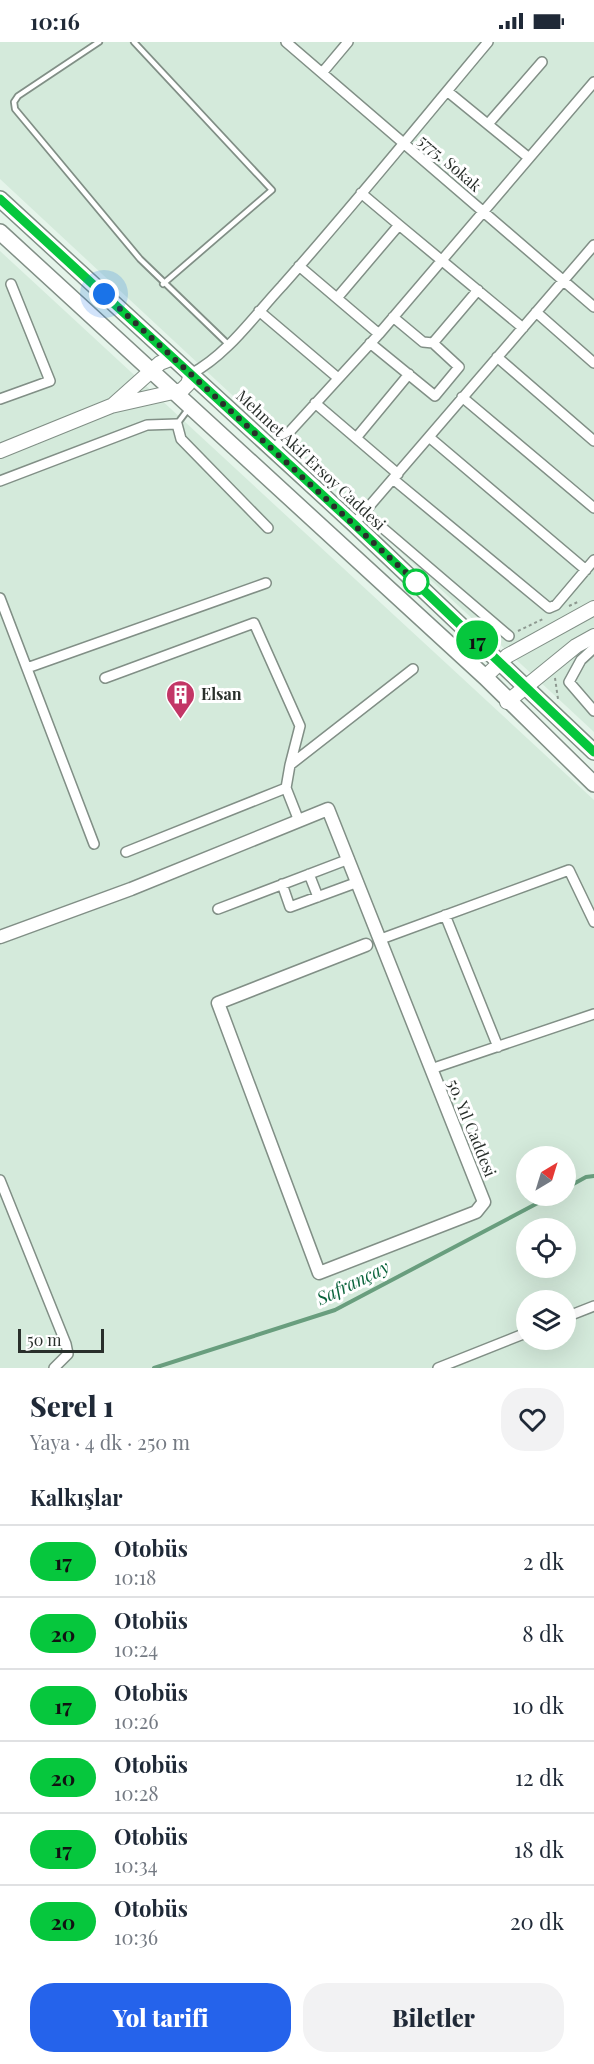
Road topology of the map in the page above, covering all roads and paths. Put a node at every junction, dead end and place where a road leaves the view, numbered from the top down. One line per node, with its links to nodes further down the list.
1 (99, 42): 23 (lane)
2 (134, 42): 23 (lane)
3 (286, 42): 7 (street, 5775. Sokak)
4 (348, 42): 7 (street)
5 (489, 42): 9 (street)
6 (542, 62): 10 (street)
7 (322, 73): 11 (street, 5775. Sokak)
8 (594, 82): 12 (street)
9 (447, 91): 10 (street); 11 (street)
10 (488, 124): 12 (street)
11 (404, 143): 13 (street); 15 (street, 5775. Sokak)
12 (529, 158): 15 (street)
13 (362, 193): 16 (street); 20 (street)
14 (0, 199): 36 (main road, Mehmet Akif Ersoy Caddesi)
15 (483, 212): 19 (street); 21 (street, 5775. Sokak)
16 (399, 225): 19 (street); 25 (street)
17 (0, 232): 38 (main road)
18 (594, 245): 21 (street)
19 (442, 260): 24 (street); 29 (street)
20 (299, 266): 25 (street); 27 (street)
21 (564, 280): 26 (street, 5775. Sokak); 28 (street)
22 (11, 284): 44 (street)
23 (164, 284): 34 (lane)
24 (478, 290): 30 (street); 33 (street)
25 (337, 298): 31 (street)
26 (594, 307)
27 (259, 311): 34 (street); 41 (street)
28 (536, 312): 30 (street); 37 (street)
29 (393, 317): 31 (street); 33 (street)
30 (523, 328): 35 (street)
31 (379, 334): 32 (street)
32 (370, 343): 40 (street); 41 (street)
33 (433, 343): 40 (street)
34 (228, 345): 39 (street)
35 (497, 357): 43 (street); 51 (street)
36 (173, 358): 38 (main road); 39 (main road, Mehmet Akif Ersoy Caddesi)
37 (594, 363)
38 (150, 371): 42 (main road); 46 (main road)
39 (191, 374): 42 (main road); 52 (main road, Mehmet Akif Ersoy Caddesi)
40 (409, 374): 50 (street)
41 (338, 378): 45 (street)
42 (172, 393): 46 (main road); 47 (main road)
43 (462, 397): 49 (street); 56 (street)
44 (0, 399)
45 (315, 403): 50 (street); 52 (street)
46 (111, 406): 53 (main road)
47 (189, 408): 48 (lane); 75 (main road)
48 (177, 424): 55 (street); 59 (street)
49 (429, 437): 54 (street); 61 (street)
50 (356, 438): 54 (street)
51 (594, 441)
52 (273, 450): 58 (main road, Mehmet Akif Ersoy Caddesi)
53 (0, 451)
54 (395, 477): 57 (street); 61 (street)
55 (0, 481)
56 (594, 508)
57 (364, 512): 58 (street); 67 (street)
58 (354, 524): 72 (main road, Mehmet Akif Ersoy Caddesi)
59 (268, 528)
60 (594, 561): 61 (street)
61 (586, 570)
62 (266, 583): 73 (street)
63 (0, 598): 73 (street)
64 (590, 603): 65 (path); 72 (main road)
65 (567, 607)
66 (550, 616): 67 (path)
67 (509, 636)
68 (594, 636): 77 (main road)
69 (594, 648): 70 (street)
70 (586, 654): 71 (street); 79 (street)
71 (594, 661)
72 (500, 662): 75 (main road); 77 (main road, Mehmet Akif Ersoy Caddesi)
73 (27, 668): 85 (street)
74 (413, 669): 81 (street)
75 (485, 677): 78 (main road)
76 (105, 678): 81 (street)
77 (527, 687): 78 (main road); 80 (main road, Mehmet Akif Ersoy Caddesi)
78 (507, 702): 82 (main road)
79 (594, 711)
80 (594, 752)
81 (290, 765): 83 (street)
82 (594, 784)
83 (286, 788): 84 (street); 86 (street)
84 (299, 820): 87 (street, 50. Yıl Caddesi); 95 (street, 50. Yıl Caddesi)
85 (94, 844)
86 (126, 852)
87 (349, 859): 88 (street); 89 (street, 50. Yıl Caddesi)
88 (309, 874): 90 (street); 91 (street)
89 (358, 882): 91 (street); 96 (street, 50. Yıl Caddesi)
90 (282, 885): 91 (street); 92 (street)
91 (318, 897)
92 (218, 909)
93 (445, 915): 94 (street); 96 (street); 99 (street)
94 (594, 922)
95 (0, 937)
96 (381, 939): 100 (street, 50. Yıl Caddesi)
97 (366, 945): 100 (street, 50. Yıl Caddesi)
98 (594, 1014): 99 (street)
99 (498, 1047): 100 (street)
100 (431, 1069)
101 (0, 1180): 106 (street)
102 (594, 1306): 103 (street)
103 (576, 1313)
104 (516, 1337): 105 (street)
105 (445, 1367)
106 (54, 1368)

